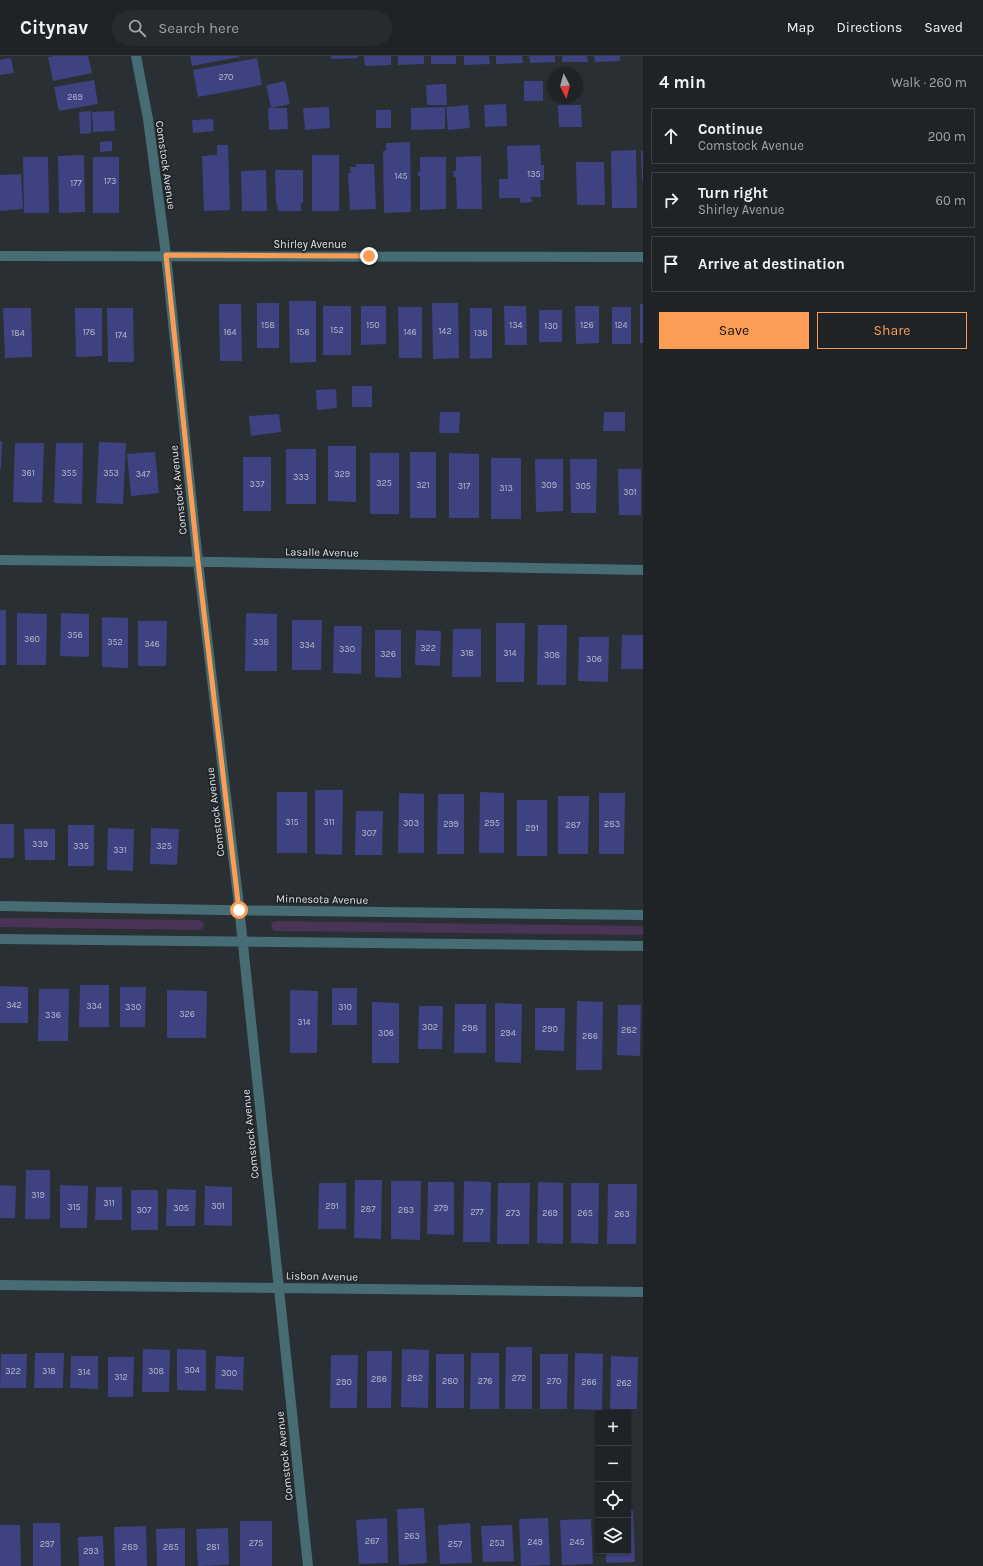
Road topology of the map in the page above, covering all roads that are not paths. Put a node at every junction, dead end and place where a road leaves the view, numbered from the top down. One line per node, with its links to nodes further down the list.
1 (136, 56): 2 (street, Comstock Avenue)
2 (166, 255): 3 (street, Shirley Avenue); 4 (street, Shirley Avenue); 6 (street, Comstock Avenue)
3 (0, 256)
4 (643, 257)
5 (0, 560): 6 (street, Lasalle Avenue)
6 (198, 562): 7 (street, Lasalle Avenue); 9 (street, Comstock Avenue)
7 (643, 570)
8 (0, 906): 9 (street, Minnesota Avenue)
9 (239, 910): 10 (street, Minnesota Avenue); 12 (street, Comstock Avenue)
10 (643, 915)
11 (0, 939): 12 (street)
12 (242, 942): 13 (street); 15 (street, Comstock Avenue)
13 (643, 946)
14 (0, 1285): 15 (street, Lisbon Avenue)
15 (279, 1288): 16 (street, Lisbon Avenue); 17 (street, Comstock Avenue)
16 (643, 1292)
17 (308, 1566)

